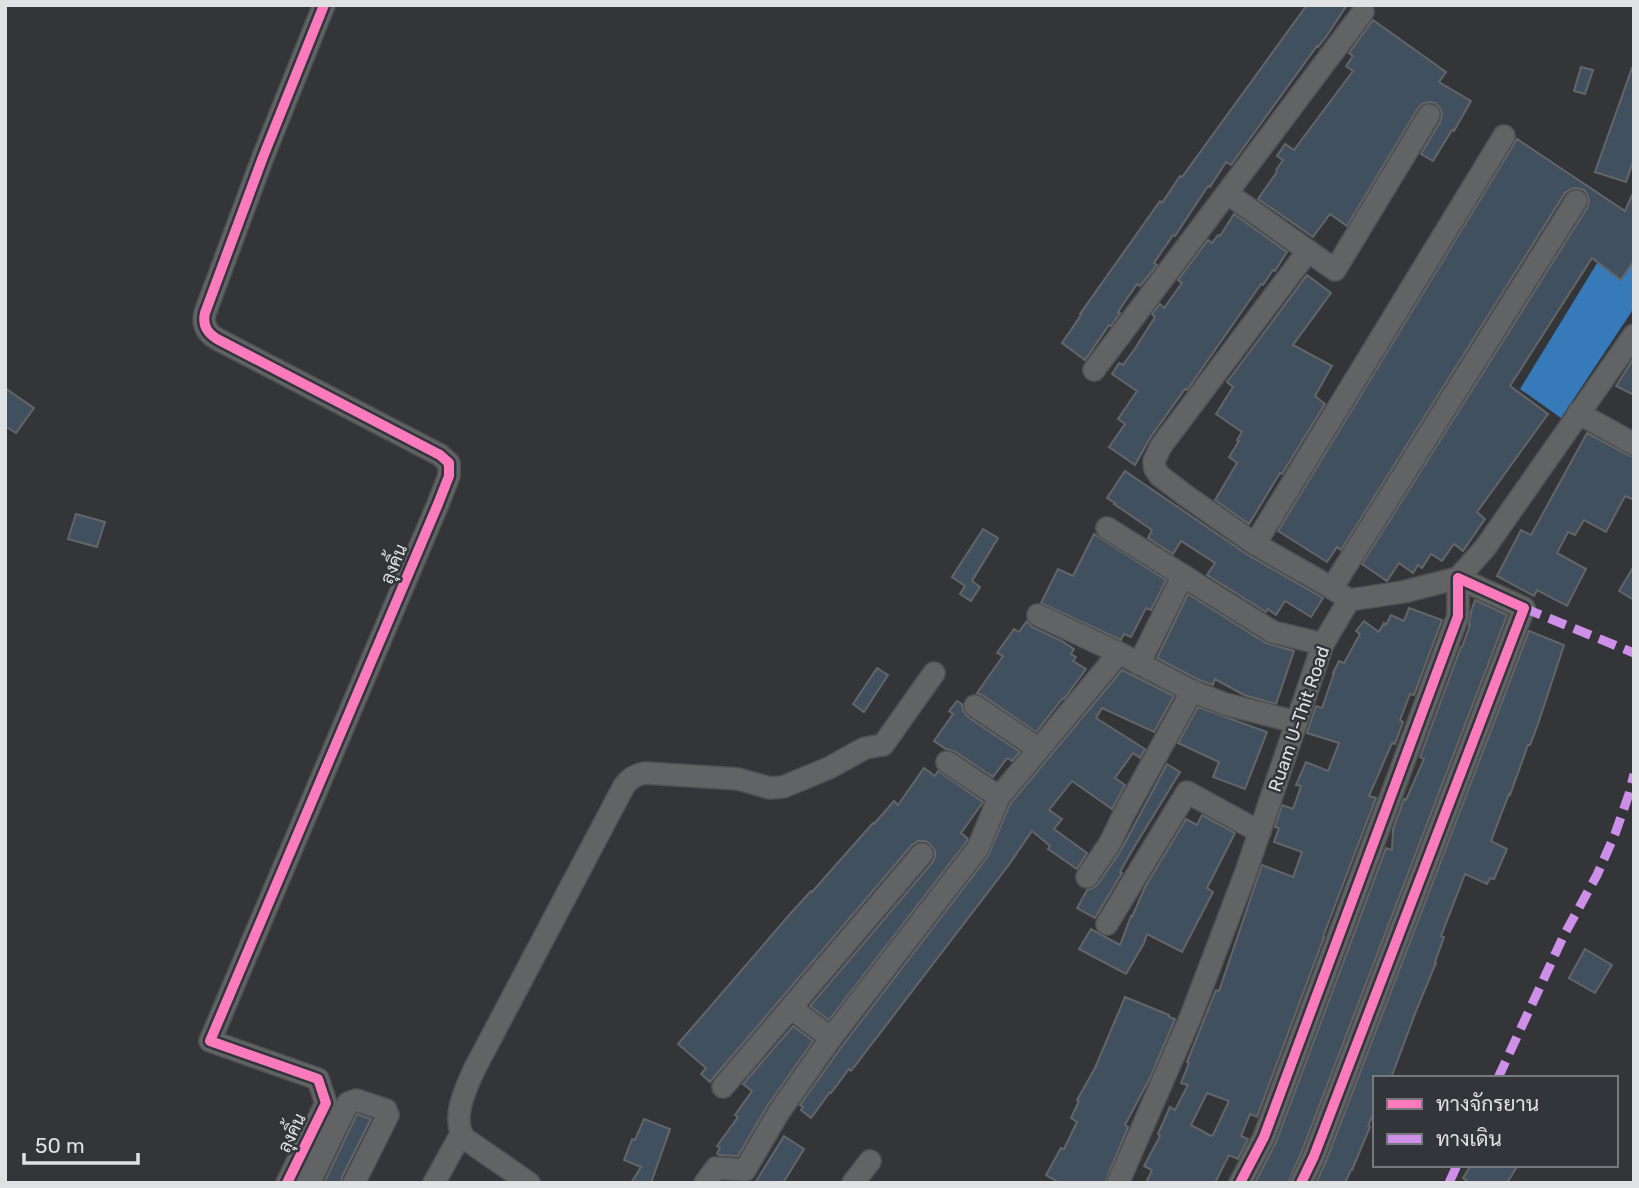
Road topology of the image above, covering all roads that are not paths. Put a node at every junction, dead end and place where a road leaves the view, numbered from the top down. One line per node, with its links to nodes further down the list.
1 (324, 5): 37 (street, ลุงคิ้น)
2 (1363, 12): 5 (street)
3 (1429, 115): 7 (street)
4 (1504, 136): 13 (street)
5 (1227, 193): 7 (street); 9 (street)
6 (1576, 201): 16 (street, Ruam U-Thit Road)
7 (1308, 251): 13 (street)
8 (1634, 335): 10 (street)
9 (1094, 370)
10 (1578, 413): 11 (street); 15 (street)
11 (1634, 444)
12 (1107, 528): 14 (street)
13 (1255, 544): 16 (street)
14 (1183, 575): 18 (street); 20 (street)
15 (1458, 578): 16 (street); 45 (street); 46 (street)
16 (1340, 594): 18 (street, Ruam U-Thit Road)
17 (1038, 615): 19 (street)
18 (1323, 644): 24 (street, Ruam U-Thit Road)
19 (1119, 653): 20 (street); 25 (street)
20 (1139, 664): 22 (street)
21 (934, 673): 35 (street)
22 (1192, 691): 24 (street); 30 (street)
23 (975, 706): 25 (street)
24 (1296, 722): 28 (street, Ruam U-Thit Road)
25 (1039, 749): 27 (street)
26 (947, 762): 27 (street)
27 (999, 797): 33 (street)
28 (1260, 832): 31 (street); 44 (street, Ruam U-Thit Road)
29 (922, 854): 32 (street)
30 (1087, 877)
31 (1107, 924)
32 (791, 1008): 33 (street); 34 (street)
33 (831, 1038): 42 (street)
34 (723, 1087)
35 (461, 1134): 40 (street); 41 (street)
36 (870, 1161): 43 (street)
37 (287, 1183)
38 (309, 1183): 39 (street)
39 (354, 1183)
40 (434, 1183)
41 (529, 1183)
42 (705, 1183)
43 (853, 1183)
44 (1118, 1183)
45 (1240, 1183)
46 (1301, 1183)

